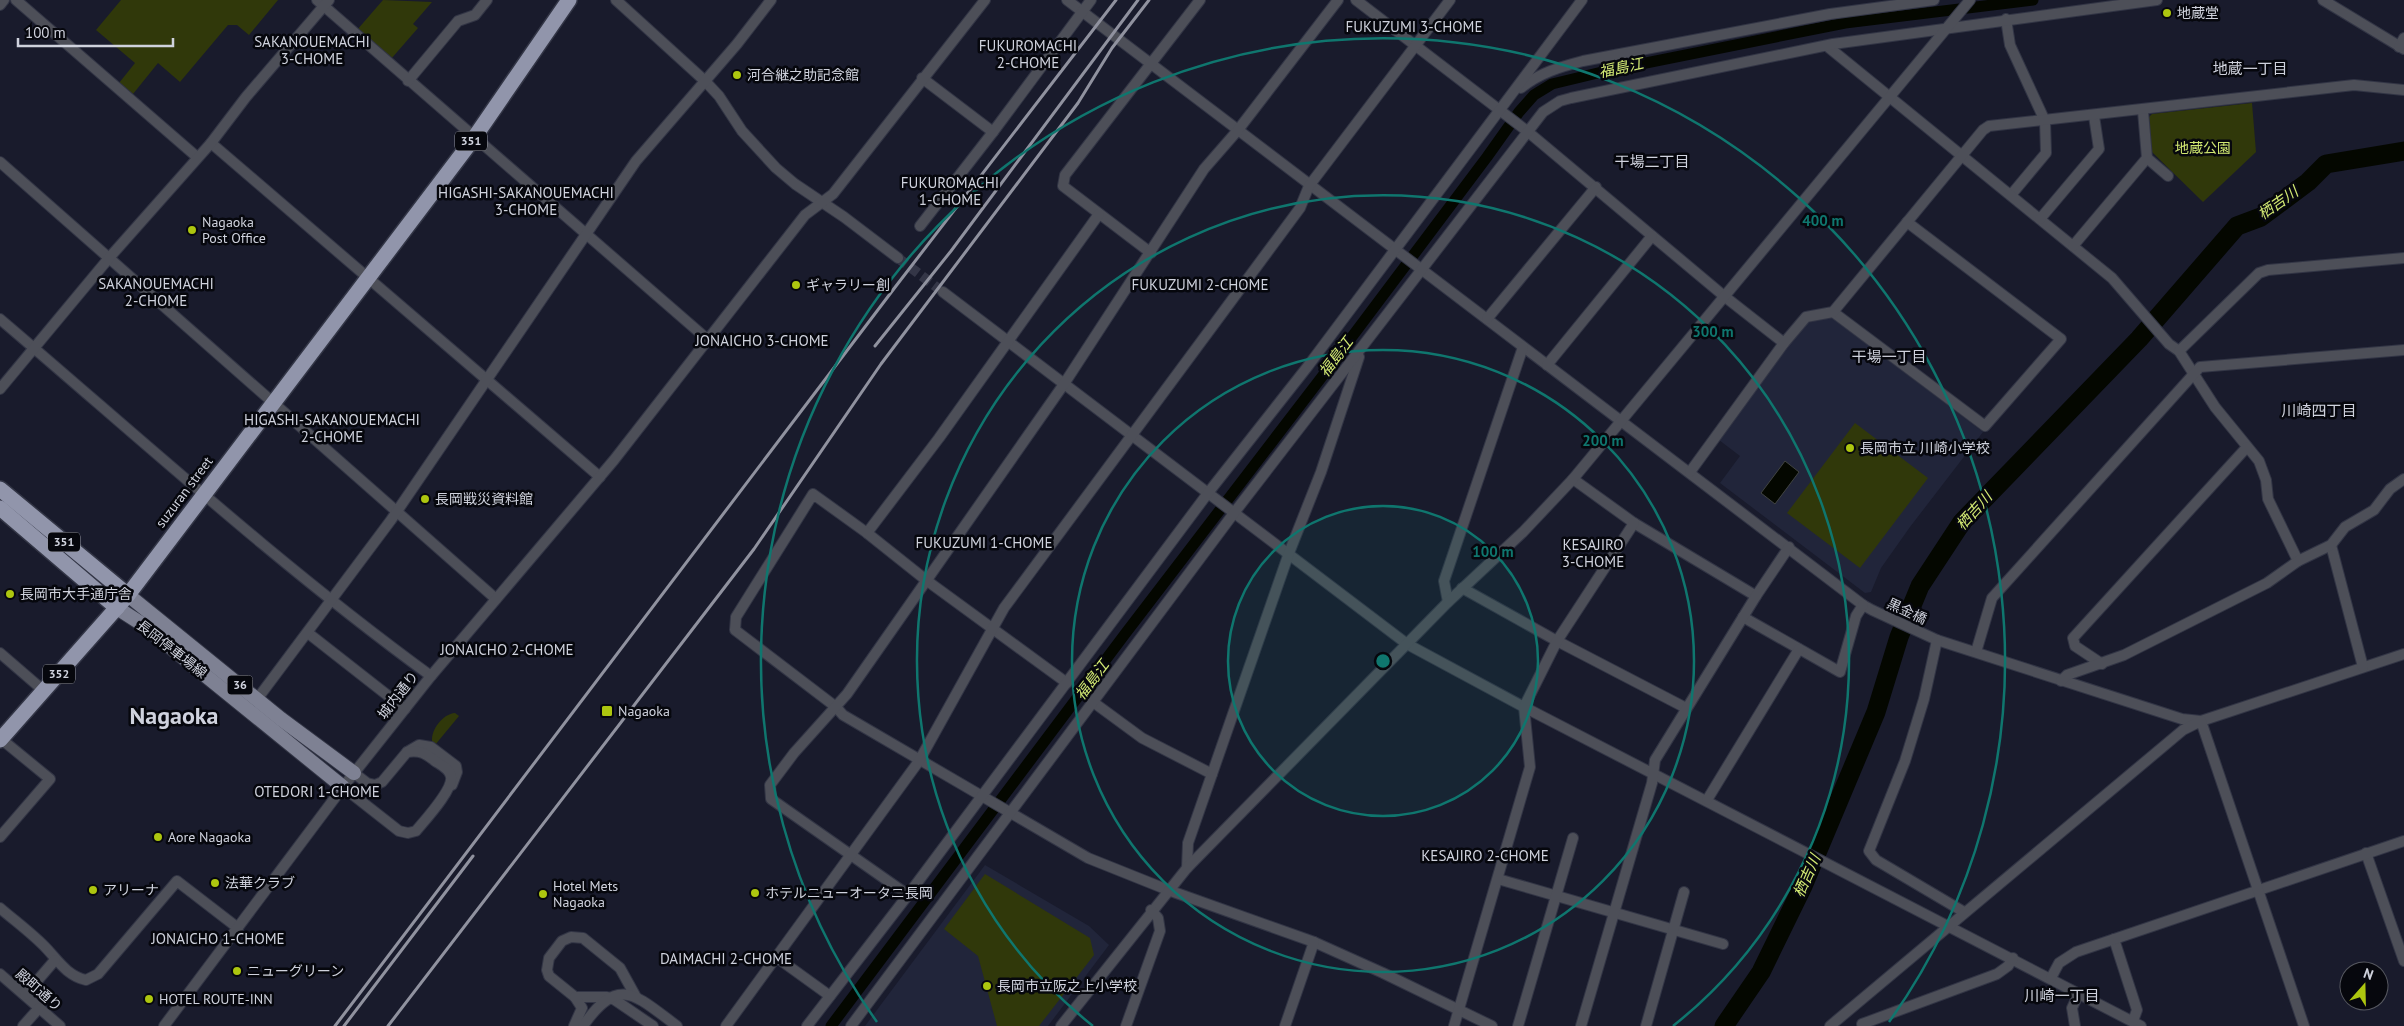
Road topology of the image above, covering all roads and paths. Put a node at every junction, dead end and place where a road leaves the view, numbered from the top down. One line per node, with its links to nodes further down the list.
1 (4, 0): 20 (street)
2 (16, 0): 44 (street)
3 (487, 0): 29 (street)
4 (569, 0): 41 (highway, 351)
5 (616, 0): 30 (street)
6 (771, 0): 30 (street)
7 (986, 0): 28 (street, 城内通り)
8 (1066, 0): 21 (street, 黒金橋)
9 (1091, 0): 21 (street)
10 (1200, 0): 27 (street)
11 (1338, 0): 39 (street)
12 (1356, 0): 24 (street)
13 (1450, 0): 24 (street)
14 (1582, 0): 33 (street)
15 (1934, 0): 33 (street)
16 (2157, 0): 22 (street)
17 (2323, 0): 25 (street)
18 (323, 2): 29 (street); 42 (street)
19 (1966, 3): 23 (street)
20 (0, 5)
21 (1082, 12): 27 (street, 黒金橋); 40 (street)
22 (2006, 19): 23 (street); 37 (street)
23 (1946, 28): 26 (street); 32 (street)
24 (1416, 44): 35 (street); 48 (street)
25 (2402, 44)
26 (1827, 46): 32 (street); 38 (street)
27 (1152, 65): 39 (street, 黒金橋); 52 (street)
28 (922, 78): 40 (street); 51 (street, 城内通り)
29 (408, 80): 41 (street)
30 (705, 80): 51 (street); 56 (street)
31 (2404, 90): 34 (street)
32 (1888, 96): 43 (street); 67 (street)
33 (1508, 98): 35 (street)
34 (2143, 111): 36 (street); 45 (street)
35 (1502, 112): 38 (street); 59 (street)
36 (2094, 116): 37 (street); 53 (street)
37 (2045, 121): 43 (street); 50 (street)
38 (1524, 129): 49 (street); 64 (street)
39 (1238, 130): 48 (street, 黒金橋); 60 (street)
40 (993, 132): 55 (street)
41 (474, 138): 56 (street); 65 (highway, 351)
42 (211, 143): 44 (street); 65 (street)
43 (1962, 155): 50 (street); 54 (street)
44 (197, 157): 61 (street)
45 (2147, 158): 47 (street); 58 (street)
46 (0, 162): 61 (street)
47 (2168, 176)
48 (1309, 186): 59 (street, 黒金橋); 86 (street)
49 (1596, 187): 57 (street); 70 (street)
50 (2011, 195): 53 (street)
51 (822, 203): 62 (street); 71 (street, 城内通り)
52 (1099, 214): 60 (street); 72 (street)
53 (2040, 220): 58 (street)
54 (1907, 222): 68 (street); 68 (street)
55 (920, 226)
56 (586, 235): 71 (street); 81 (street)
57 (1652, 236): 67 (street); 79 (street)
58 (2073, 246): 78 (street)
59 (1396, 251): 64 (street, 黒金橋); 94 (street)
60 (1151, 253): 82 (street)
61 (109, 258): 76 (street); 84 (street)
62 (898, 258)
63 (2404, 258): 78 (street)
64 (1417, 267): 70 (street, 黒金橋); 74 (street)
65 (368, 277): 81 (street); 84 (highway, suzuran street / 351)
66 (943, 292): 72 (street)
67 (1724, 296): 73 (street); 85 (street)
68 (1834, 312): 73 (street)
69 (0, 319): 76 (street)
70 (1486, 319): 75 (street, 黒金橋)
71 (707, 339): 89 (street, 城内通り)
72 (1008, 341): 82 (street); 99 (street)
73 (1784, 343): 88 (street)
74 (1363, 345): 97 (street); 102 (street)
75 (1523, 347): 79 (street, 黒金橋); 110 (street)
76 (34, 348): 83 (street); 93 (street)
77 (2404, 350): 80 (street)
78 (2179, 351): 80 (street)
79 (1546, 364): 85 (street, 黒金橋)
80 (2193, 374): 87 (street); 120 (street)
81 (486, 380): 89 (street); 96 (street)
82 (1064, 384): 86 (street); 104 (street)
83 (0, 389)
84 (273, 402): 93 (highway, suzuran street / 351); 96 (street)
85 (1621, 420): 88 (street, 黒金橋); 90 (street)
86 (1132, 435): 94 (street); 114 (street)
87 (2247, 447): 103 (street); 123 (street)
88 (1690, 472): 101 (street, 黒金橋)
89 (600, 477): 108 (street, 城内通り)
90 (1574, 479): 98 (street); 105 (street)
91 (2404, 479): 100 (street)
92 (0, 489): 106 (highway, 351)
93 (202, 495): 106 (highway, suzuran street / 351); 109 (street)
94 (1211, 495): 97 (street); 127 (street)
95 (0, 508): 112 (highway, 351)
96 (397, 510): 108 (street); 109 (street)
97 (1233, 512): 102 (street); 130 (street)
98 (1634, 523): 107 (street); 117 (street)
99 (867, 533): 104 (street); 131 (street)
100 (2331, 545): 103 (street); 124 (street)
101 (1788, 547): 107 (street); 111 (street, 黒金橋)
102 (1289, 553): 118 (street); 140 (street)
103 (2298, 561): 123 (street)
104 (926, 580): 114 (street); 131 (street)
105 (1462, 588): 110 (street); 117 (street)
106 (128, 595): 112 (highway, suzuran street / 351); 129 (main road, 長岡停車場線 / 36)
107 (1756, 596): 113 (street)
108 (496, 599): 125 (street, 城内通り)
109 (332, 601): 115 (street); 125 (street)
110 (1448, 602): 118 (street)
111 (1868, 607): 116 (street, 黒金橋); 119 (street)
112 (117, 608): 128 (highway, 352); 141 (main road, 長岡停車場線 / 36)
113 (1743, 617): 119 (street); 133 (street)
114 (992, 629): 127 (street); 137 (street)
115 (308, 633): 129 (street); 134 (street)
116 (1934, 638): 120 (street, 黒金橋); 160 (street)
117 (1557, 641): 132 (street); 133 (street)
118 (1406, 644): 132 (street); 150 (street)
119 (1799, 649): 143 (street)
120 (1976, 652): 126 (street, 黒金橋)
121 (0, 653): 128 (street)
122 (2404, 654): 124 (street)
123 (2102, 664): 126 (street)
124 (2363, 667): 135 (street)
125 (431, 676): 134 (street, 城内通り)
126 (2061, 681): 135 (street, 黒金橋)
127 (1066, 683): 142 (street)
128 (44, 690): 136 (highway, 352)
129 (258, 698): 138 (main road, 長岡停車場線 / 36)
130 (1093, 702): 140 (street); 144 (street)
131 (836, 707): 137 (street); 149 (street)
132 (1524, 707): 139 (street); 151 (street)
133 (1686, 708): 139 (street)
134 (405, 709): 138 (street, 城内通り)
135 (2201, 721): 152 (street); 160 (street)
136 (0, 739): 145 (street)
137 (919, 761): 142 (street); 149 (street)
138 (354, 773): 141 (street, 城内通り); 141 (street)
139 (1653, 773): 143 (street); 159 (street)
140 (1212, 774): 150 (street)
141 (343, 787): 162 (street, 城内通り)
142 (984, 797): 144 (street); 155 (street)
143 (1707, 800): 161 (street)
144 (1006, 811): 153 (street); 194 (street)
145 (0, 837)
146 (1573, 838): 156 (street)
147 (2404, 841): 148 (street)
148 (2366, 853): 152 (street); 164 (street)
149 (850, 856): 155 (street); 168 (street)
150 (1187, 868): 153 (street)
151 (1498, 879): 156 (street); 182 (street)
152 (2258, 889): 165 (street); 205 (street)
153 (1168, 890): 158 (street); 166 (street)
154 (1684, 892): 163 (street)
155 (908, 895): 176 (street)
156 (1555, 896): 159 (street); 200 (street)
157 (0, 908): 170 (street)
158 (1151, 910): 195 (street); 196 (street)
159 (1614, 912): 163 (street); 201 (street)
160 (1964, 912): 161 (street)
161 (1949, 926): 169 (street); 180 (street)
162 (238, 928): 170 (street); 187 (street, 城内通り)
163 (1674, 930): 167 (street); 202 (street)
164 (2400, 937): 171 (street)
165 (2114, 939): 173 (street); 183 (street)
166 (1314, 942): 182 (street); 197 (street)
167 (1723, 944)
168 (776, 957): 176 (street); 192 (street)
169 (2013, 958): 173 (street); 184 (street)
170 (55, 960): 175 (street)
171 (2404, 961)
172 (0, 974): 175 (street, 殿町通り)
173 (2051, 978): 174 (street)
174 (2079, 993): 183 (street); 204 (street)
175 (25, 995): 181 (street, 殿町通り)
176 (830, 996): 193 (street)
177 (575, 997): 178 (street); 179 (street); 188 (street)
178 (607, 997): 179 (street); 189 (street); 190 (street)
179 (636, 997): 191 (street)
180 (1854, 1004): 184 (street); 203 (street)
181 (39, 1008): 185 (street); 186 (street, 殿町通り)
182 (1459, 1010): 198 (street); 199 (street)
183 (2137, 1024)
184 (1862, 1025)
185 (22, 1026)
186 (60, 1026)
187 (164, 1026)
188 (574, 1026)
189 (583, 1026)
190 (653, 1026)
191 (677, 1026)
192 (726, 1026)
193 (807, 1026)
194 (851, 1026)
195 (1061, 1026)
196 (1126, 1026)
197 (1285, 1026)
198 (1454, 1026)
199 (1492, 1026)
200 (1518, 1026)
201 (1581, 1026)
202 (1646, 1026)
203 (1830, 1026)
204 (2075, 1026)
205 (2304, 1026)

